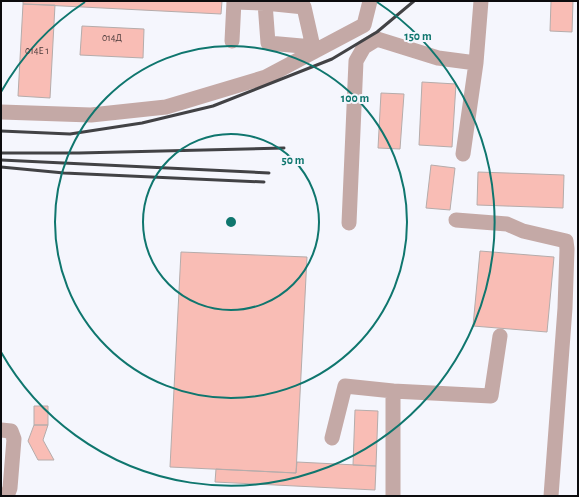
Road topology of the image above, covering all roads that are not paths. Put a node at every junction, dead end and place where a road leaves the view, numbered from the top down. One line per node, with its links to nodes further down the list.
1 (234, 1): 4 (lane); 5 (lane)
2 (370, 1): 6 (lane)
3 (481, 1): 7 (lane)
4 (266, 3): 6 (lane); 6 (lane)
5 (232, 41)
6 (315, 48): 8 (lane)
7 (476, 63): 9 (lane); 11 (lane)
8 (1, 112)
9 (463, 154)
10 (456, 220): 18 (lane)
11 (349, 223)
12 (500, 336): 13 (lane)
13 (393, 390): 15 (lane); 17 (lane)
14 (1, 430): 16 (lane)
15 (332, 438)
16 (7, 496)
17 (394, 496)
18 (551, 496)

